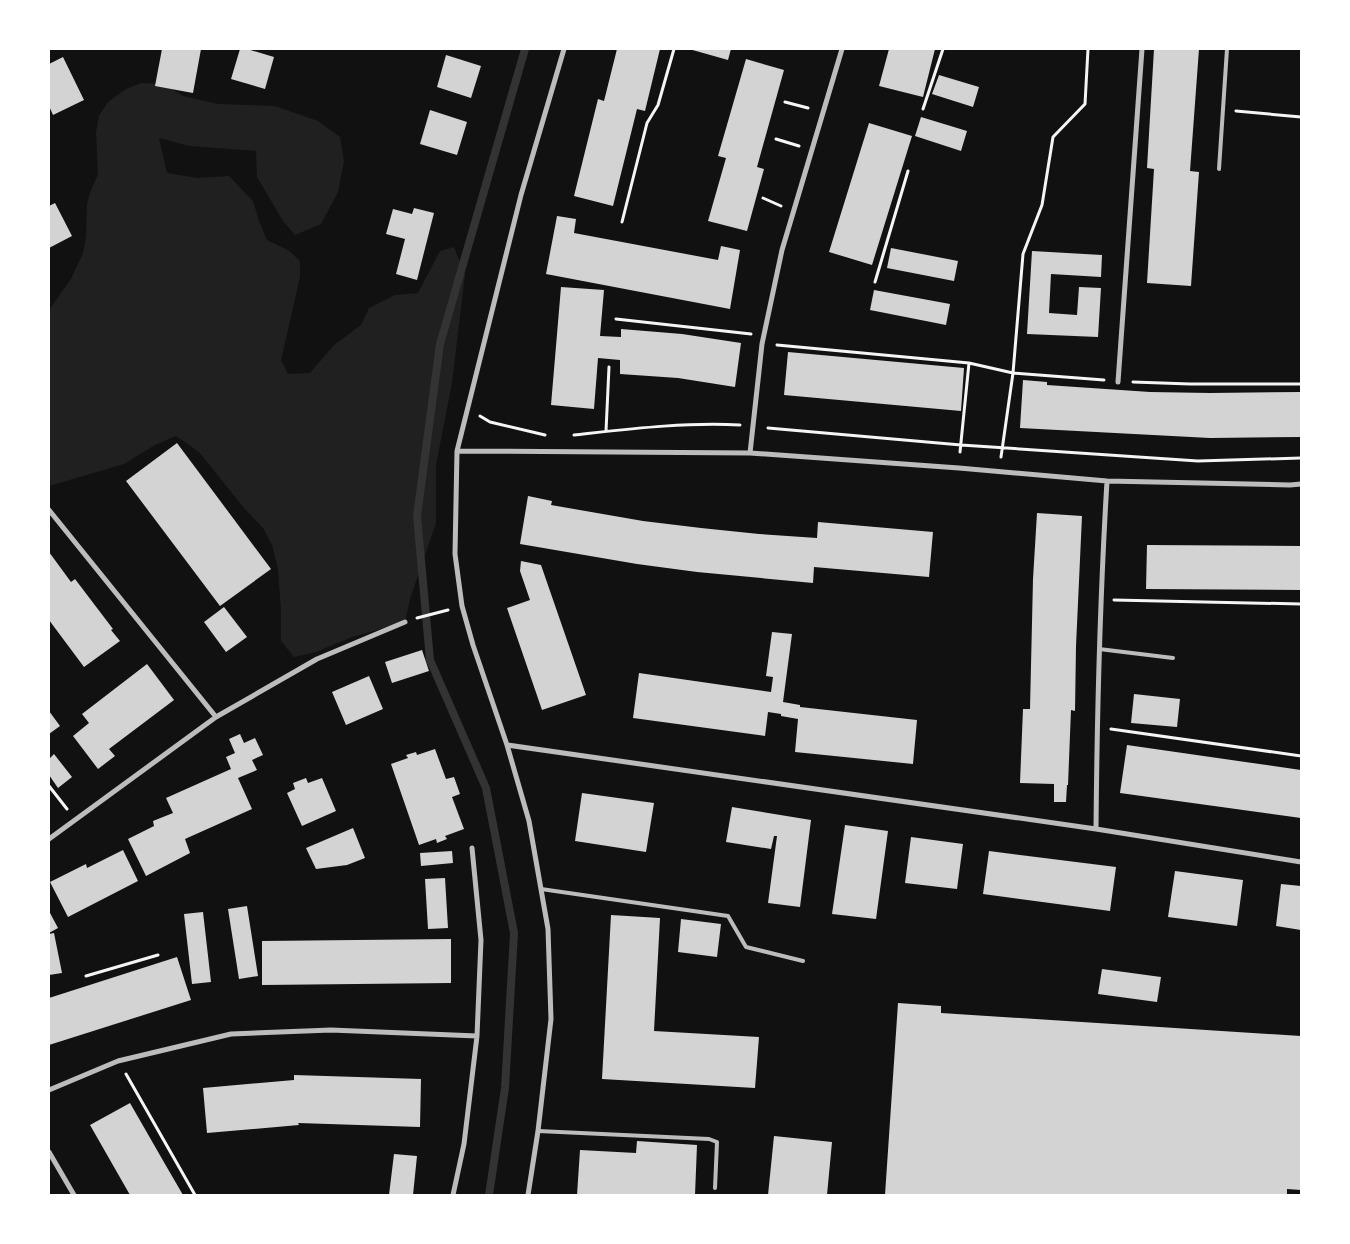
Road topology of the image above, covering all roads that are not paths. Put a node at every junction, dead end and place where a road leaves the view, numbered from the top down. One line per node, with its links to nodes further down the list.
1 (564, 49): 7 (street)
2 (842, 49): 8 (street)
3 (1142, 49): 6 (street)
4 (1227, 49): 5 (lane)
5 (1219, 169)
6 (1118, 382)
7 (457, 451): 8 (street); 16 (street)
8 (750, 453): 9 (street)
9 (1106, 481): 10 (street); 13 (street)
10 (1301, 484)
11 (49, 510): 15 (street)
12 (405, 622): 15 (street)
13 (1099, 649): 14 (lane); 17 (street)
14 (1173, 658)
15 (216, 718): 18 (street)
16 (507, 745): 17 (street); 21 (street)
17 (1096, 829): 20 (street)
18 (49, 839)
19 (472, 848): 23 (street)
20 (1301, 862)
21 (541, 889): 22 (lane); 25 (street)
22 (803, 961)
23 (477, 1036): 24 (street); 29 (street)
24 (49, 1090)
25 (538, 1131): 27 (lane); 30 (street)
26 (49, 1152): 28 (street)
27 (715, 1188)
28 (74, 1195)
29 (453, 1195)
30 (528, 1195)

